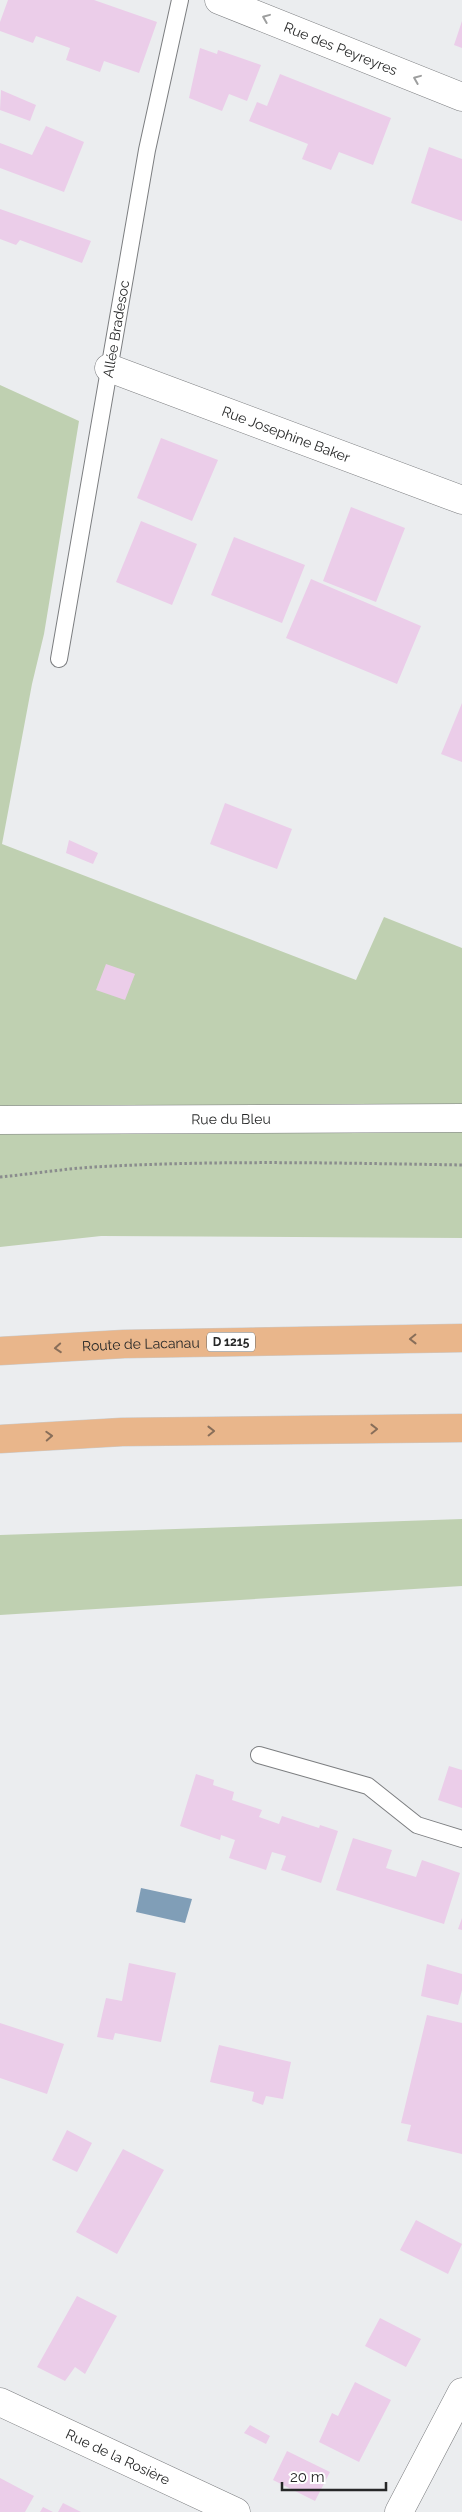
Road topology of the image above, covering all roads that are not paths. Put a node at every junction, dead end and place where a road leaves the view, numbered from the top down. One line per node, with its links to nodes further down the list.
1 (180, 0): 4 (lane, Allée Bradesoc)
2 (220, 0): 3 (street, Rue des Peyreyres, one-way to 2)
3 (462, 97)
4 (109, 368): 5 (street, Rue Josephine Baker); 6 (lane, Allée Bradesoc)
5 (462, 500)
6 (59, 659)
7 (462, 1118): 8 (street, Rue du Bleu)
8 (0, 1120)
9 (462, 1338): 10 (main road, Route de Lacanau / D 1215, one-way to 10)
10 (0, 1352)
11 (462, 1428): 12 (main road, one-way to 11)
12 (0, 1439)
13 (259, 1755): 14 (lane)
14 (462, 1839)
15 (462, 2392): 18 (street)
16 (0, 2402): 17 (street, Rue de la Rosière)
17 (236, 2512)
18 (399, 2512)

